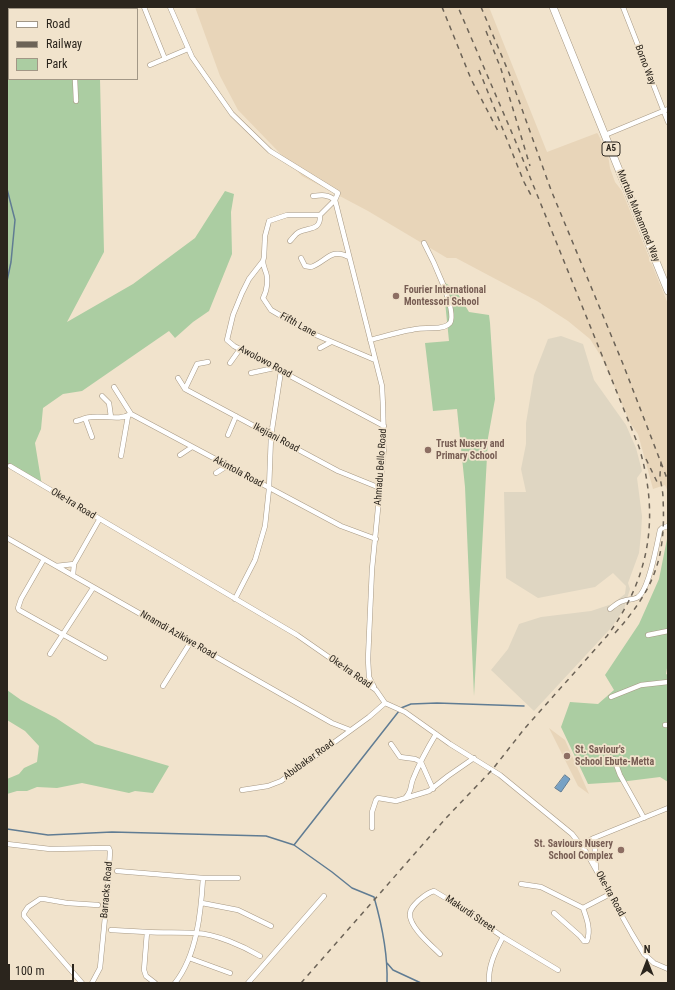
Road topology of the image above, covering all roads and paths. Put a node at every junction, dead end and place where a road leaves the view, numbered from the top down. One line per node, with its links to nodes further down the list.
1 (144, 7): 6 (street)
2 (170, 7): 5 (street)
3 (553, 7): 12 (main road, Murtula Muhammed Way / A5)
4 (623, 7): 10 (street, Borno Way)
5 (188, 49): 6 (street); 14 (street)
6 (165, 59): 7 (street)
7 (150, 65)
8 (75, 80): 9 (street)
9 (76, 101)
10 (666, 110): 11 (street, Borno Way); 12 (street)
11 (668, 122)
12 (605, 135): 21 (main road, Murtula Muhammed Way / A5)
13 (312, 196): 14 (street)
14 (335, 200): 15 (street); 18 (street, Ahmadu Bello Road)
15 (320, 216): 16 (street); 20 (street)
16 (290, 241)
17 (424, 243): 22 (street)
18 (349, 257): 19 (street); 22 (street, Ahmadu Bello Road)
19 (301, 258)
20 (263, 261): 23 (street, Fifth Lane); 25 (street, Awolowo Road)
21 (668, 291)
22 (370, 340): 26 (street, Ahmadu Bello Road)
23 (331, 342): 24 (street); 26 (street, Fifth Lane)
24 (320, 348)
25 (240, 349): 28 (street); 29 (street, Awolowo Road)
26 (375, 360): 41 (street, Ahmadu Bello Road)
27 (208, 362): 34 (street)
28 (230, 363)
29 (274, 368): 30 (street, Awolowo Road); 31 (street)
30 (281, 371): 41 (street, Awolowo Road); 43 (street)
31 (251, 373)
32 (178, 378): 34 (street)
33 (114, 387): 36 (street, Akintola Road)
34 (184, 389): 37 (street, Ikejiani Road)
35 (102, 396): 38 (street)
36 (129, 415): 38 (street); 45 (street, Akintola Road); 47 (street)
37 (236, 416): 42 (street); 43 (street, Ikejiani Road)
38 (111, 417): 39 (street)
39 (85, 418): 40 (street); 44 (street)
40 (76, 421)
41 (384, 426): 51 (street, Ahmadu Bello Road)
42 (228, 435)
43 (271, 436): 51 (street, Ikejiani Road); 52 (street)
44 (92, 437)
45 (192, 447): 46 (street); 49 (street, Akintola Road)
46 (180, 455)
47 (121, 456)
48 (10, 466): 53 (street, Oke-Ira Road)
49 (228, 466): 50 (street); 52 (street, Akintola Road)
50 (216, 472)
51 (380, 488): 56 (street, Ahmadu Bello Road)
52 (269, 489): 56 (street, Akintola Road); 62 (street)
53 (99, 520): 58 (street); 62 (street, Oke-Ira Road)
54 (668, 526): 63 (street)
55 (7, 538): 57 (street, Nnamdi Azikiwe Road)
56 (376, 538): 72 (street, Ahmadu Bello Road)
57 (44, 559): 59 (street, Nnamdi Azikiwe Road); 65 (street)
58 (74, 564): 59 (street); 60 (street)
59 (56, 566): 60 (street, Nnamdi Azikiwe Road)
60 (73, 575): 61 (street, Nnamdi Azikiwe Road)
61 (93, 588): 65 (street); 67 (street, Nnamdi Azikiwe Road)
62 (235, 599): 72 (street, Oke-Ira Road)
63 (610, 609)
64 (668, 631): 66 (street)
65 (63, 634): 68 (street); 69 (street)
66 (648, 635)
67 (190, 643): 71 (street); 75 (street, Nnamdi Azikiwe Road)
68 (50, 654)
69 (105, 658)
70 (668, 682): 73 (street)
71 (163, 686)
72 (376, 690): 74 (street, Oke-Ira Road)
73 (611, 697)
74 (385, 704): 75 (street); 76 (street, Oke-Ira Road)
75 (350, 730): 82 (street, Abubakar Road)
76 (436, 734): 78 (street, Oke-Ira Road); 80 (street)
77 (391, 744): 80 (street)
78 (474, 758): 81 (street); 89 (street, Oke-Ira Road)
79 (614, 759): 85 (street)
80 (421, 762): 81 (street); 83 (street)
81 (433, 788): 83 (street)
82 (242, 790)
83 (405, 798): 86 (street)
84 (668, 808): 85 (street)
85 (644, 818): 87 (street)
86 (372, 828)
87 (594, 838): 89 (street); 90 (street)
88 (7, 844): 113 (street, Barracks Road)
89 (581, 845): 90 (street, Oke-Ira Road)
90 (596, 870): 95 (street, Oke-Ira Road)
91 (117, 871): 92 (street)
92 (203, 878): 93 (street); 97 (street)
93 (238, 878)
94 (522, 884): 99 (street)
95 (610, 894): 99 (street); 109 (street, Oke-Ira Road)
96 (324, 896): 116 (street)
97 (202, 903): 101 (street); 104 (street)
98 (98, 904): 112 (street)
99 (583, 908): 100 (street)
100 (554, 913)
101 (271, 926)
102 (111, 930): 103 (street)
103 (147, 932): 104 (street); 114 (street)
104 (196, 933): 107 (street); 108 (street)
105 (504, 937): 106 (street, Makurdi Street); 110 (street, Makurdi Street); 117 (street)
106 (440, 954)
107 (260, 956)
108 (189, 958): 111 (street); 115 (street)
109 (668, 969)
110 (558, 970)
111 (230, 973)
112 (82, 983)
113 (92, 983)
114 (155, 983)
115 (175, 983)
116 (248, 983)
117 (489, 983)

